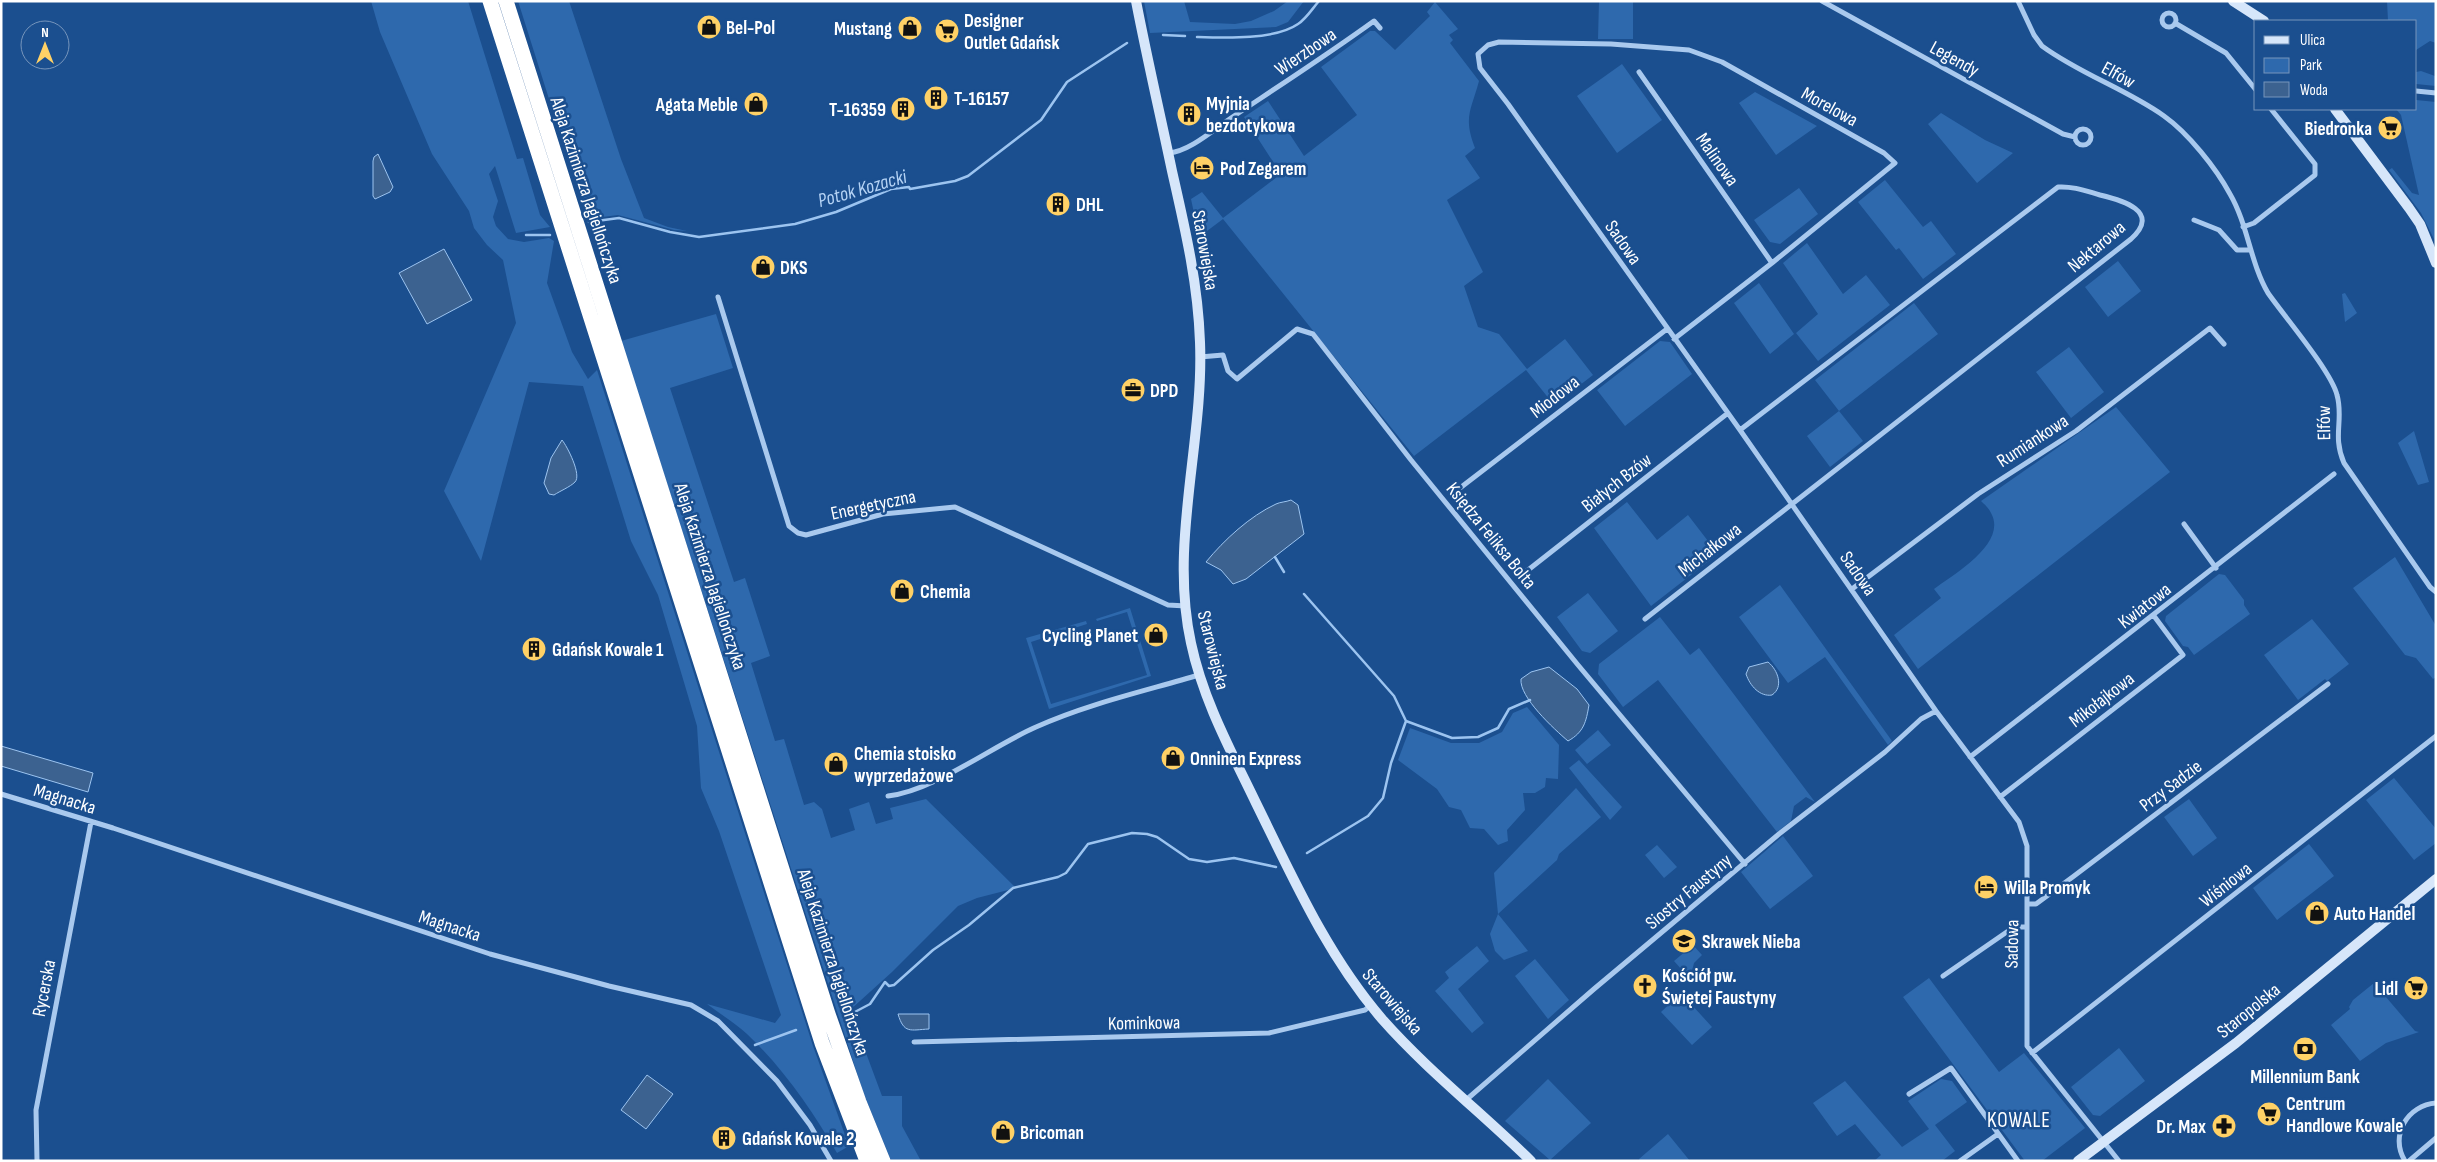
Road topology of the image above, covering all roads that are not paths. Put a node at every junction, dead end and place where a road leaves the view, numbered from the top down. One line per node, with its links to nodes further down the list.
1 (490, 1): 67 (highway, Aleja Kazimierza Jagiellończyka)
2 (506, 1): 68 (highway, Aleja Kazimierza Jagiellończyka)
3 (1136, 1): 18 (street, Starowiejska)
4 (1822, 1): 17 (street, Legendy)
5 (2018, 1): 20 (street, Elfów)
6 (2232, 1): 7 (street)
7 (2262, 20)
8 (2175, 23): 12 (street)
9 (1380, 28): 18 (street, Wierzbowa)
10 (1478, 54): 23 (street, Morelowa); 25 (street, Sadowa)
11 (1639, 72): 23 (street, Malinowa)
12 (2254, 88)
13 (2417, 91): 14 (street)
14 (2436, 93)
15 (2272, 110): 20 (street)
16 (2336, 110): 22 (street)
17 (2075, 137)
18 (1168, 153): 28 (street, Starowiejska)
19 (2194, 220): 21 (street)
20 (2243, 227): 21 (street, Elfów)
21 (2250, 250): 38 (street, Elfów)
22 (2436, 262)
23 (1772, 263): 26 (street, Morelowa)
24 (718, 297): 39 (street, Energetyczna)
25 (1667, 329): 26 (street, Sadowa); 32 (street, Miodowa)
26 (1674, 339): 29 (street, Sadowa)
27 (2224, 344): 37 (street, Rumiankowa)
28 (1200, 357): 39 (street, Starowiejska); 51 (street, Księdza Feliksa Bolta)
29 (1728, 413): 30 (street, Sadowa); 36 (street, Białych Bzów)
30 (1740, 430): 33 (street, Sadowa); 33 (street, Nektarowa)
31 (2334, 474): 35 (street, Kwiatowa)
32 (1460, 488)
33 (1792, 504): 37 (street, Sadowa); 41 (street, Michałkowa)
34 (2184, 524): 35 (street)
35 (2216, 568): 40 (street, Kwiatowa)
36 (1523, 574)
37 (1852, 589): 44 (street, Sadowa)
38 (2436, 592)
39 (1186, 606): 42 (street, Starowiejska)
40 (2154, 616): 46 (street, Kwiatowa); 49 (street, Mikołajkowa)
41 (1645, 618)
42 (1199, 675): 48 (street); 56 (street, Starowiejska)
43 (2328, 684): 53 (street, Przy Sadzie)
44 (1936, 711): 46 (street, Sadowa); 51 (street, Siostry Faustyny)
45 (2436, 736): 58 (street, Wiśniowa)
46 (1970, 757): 49 (street, Sadowa)
47 (1, 794): 50 (street, Magnacka)
48 (888, 796)
49 (2000, 797): 53 (street, Sadowa)
50 (91, 822): 65 (street, Rycerska); 66 (street, Magnacka)
51 (1745, 864): 60 (street, Siostry Faustyny)
52 (2436, 879): 64 (street, Staropolska)
53 (2027, 904): 54 (street, Sadowa)
54 (2026, 927): 55 (street); 58 (street, Sadowa)
55 (1943, 976)
56 (1371, 1005): 57 (street, Kominkowa); 60 (street, Starowiejska)
57 (914, 1042)
58 (2032, 1054): 64 (street, Sadowa)
59 (1910, 1094): 62 (street)
60 (1466, 1100): 69 (street, Starowiejska)
61 (2436, 1103): 74 (street)
62 (1998, 1134): 70 (street); 71 (street)
63 (2435, 1140): 75 (street)
64 (2104, 1142): 72 (street, Staropolska); 73 (street, Sadowa)
65 (37, 1161)
66 (831, 1161)
67 (867, 1161)
68 (883, 1161)
69 (1531, 1161)
70 (1960, 1161)
71 (2018, 1161)
72 (2078, 1161)
73 (2119, 1161)
74 (2404, 1161)
75 (2409, 1161)

